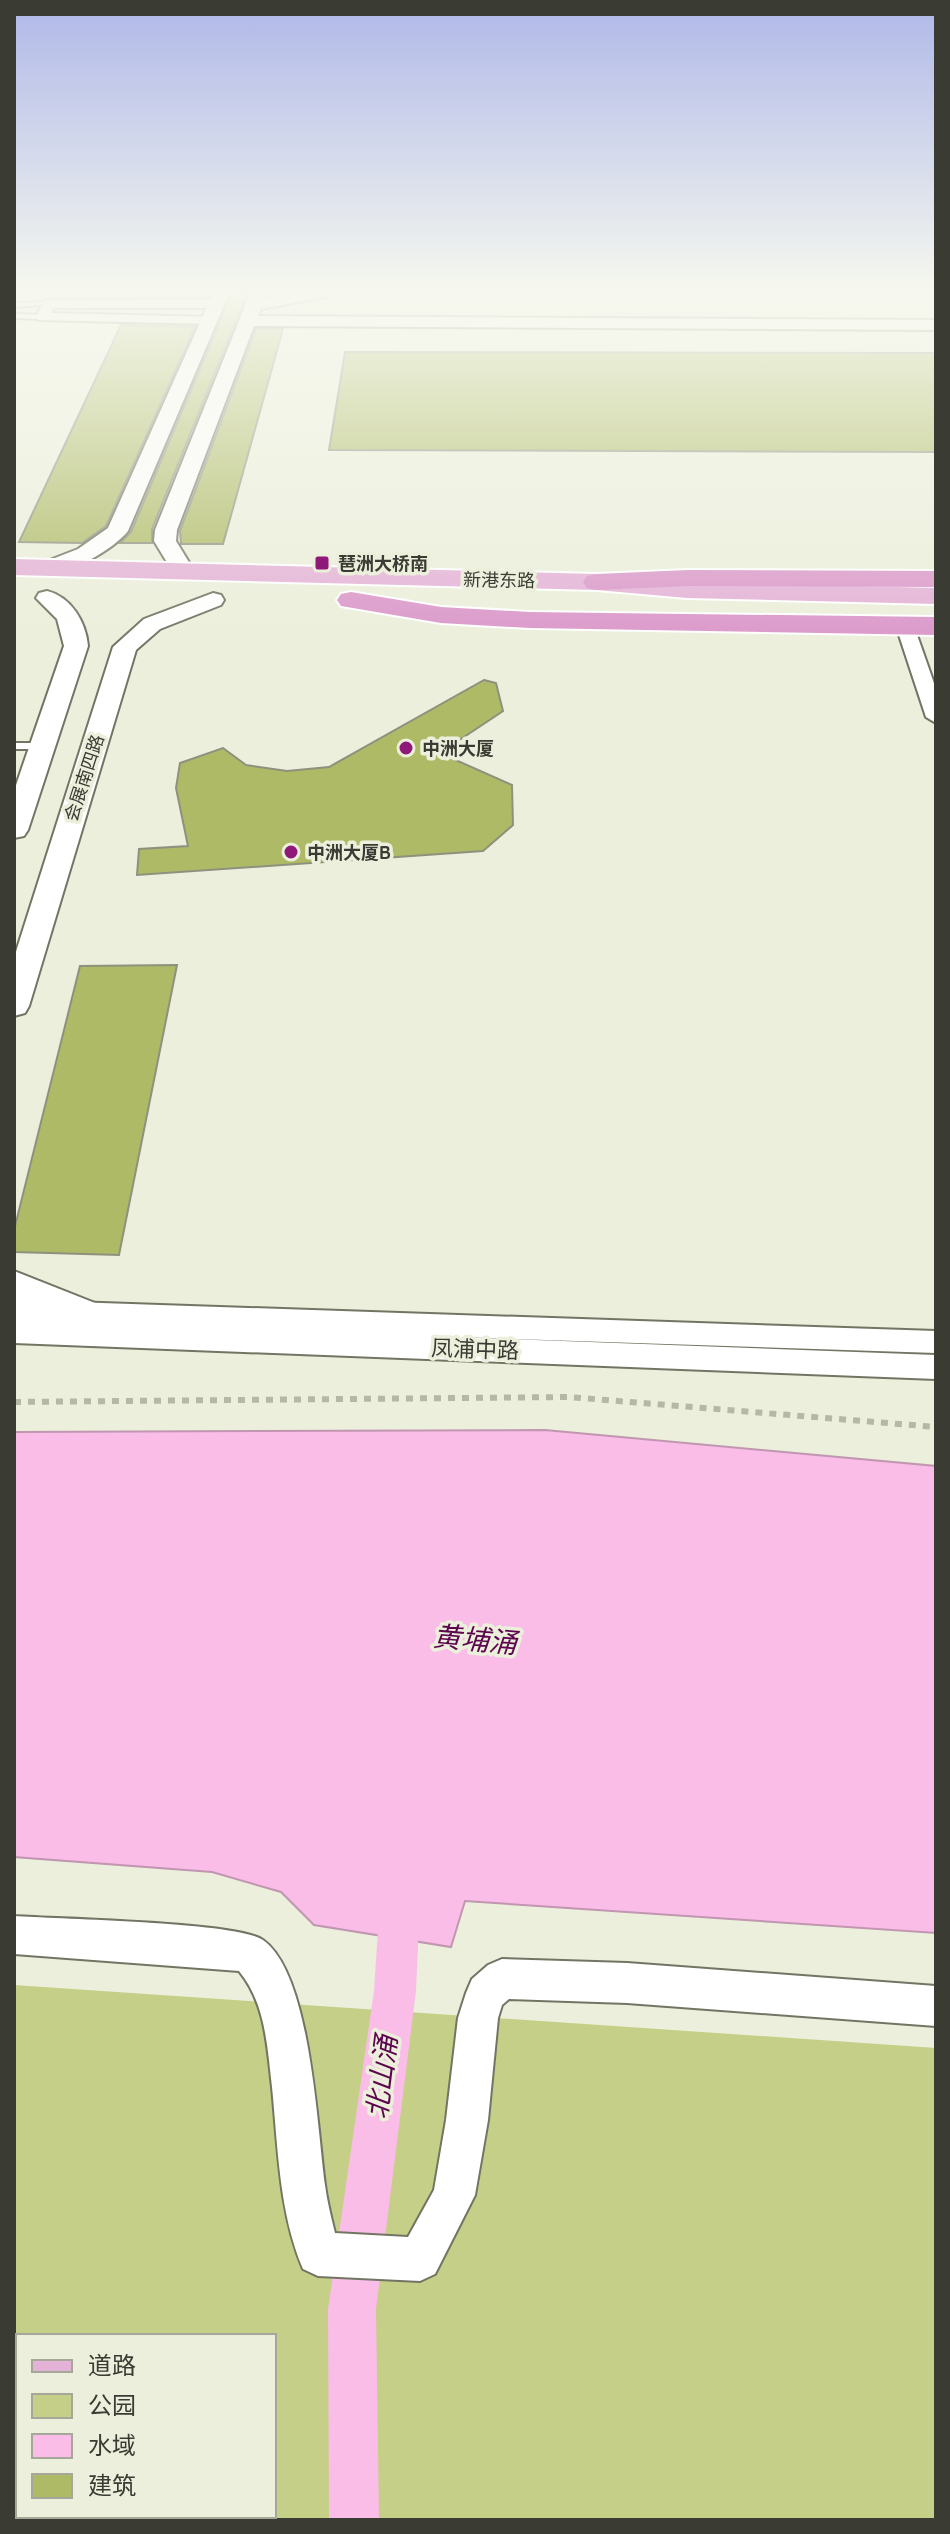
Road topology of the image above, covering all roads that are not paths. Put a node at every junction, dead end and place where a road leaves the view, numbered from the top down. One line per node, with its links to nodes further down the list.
1 (170, 409): 4 (street)
2 (213, 409): 5 (street)
3 (14, 567): 4 (main road, 新港东路)
4 (50, 568): 5 (main road, 新港东路)
5 (184, 572): 6 (main road, 新港东路)
6 (597, 582): 7 (highway); 7 (main road, 新港东路)
7 (933, 583)
8 (36, 598): 9 (main road); 17 (street)
9 (92, 598)
10 (137, 599): 11 (main road, 新港东路)
11 (213, 600): 12 (main road, 新港东路); 17 (street)
12 (351, 600): 13 (main road, 新港东路); 14 (highway)
13 (936, 612)
14 (732, 625): 15 (highway); 16 (highway)
15 (936, 626)
16 (922, 636): 18 (street)
17 (101, 643): 21 (street); 23 (street, 会展南四路)
18 (932, 693): 19 (street)
19 (936, 717)
20 (14, 746): 21 (lane)
21 (42, 746): 22 (street)
22 (14, 830)
23 (14, 1006)
24 (14, 1285): 26 (street)
25 (14, 1311): 26 (street, 凤浦中路)
26 (82, 1313): 28 (street, 凤浦中路)
27 (14, 1332): 29 (street, 凤浦中路)
28 (936, 1342)
29 (936, 1367)
30 (14, 1935): 31 (street)
31 (936, 2006)

